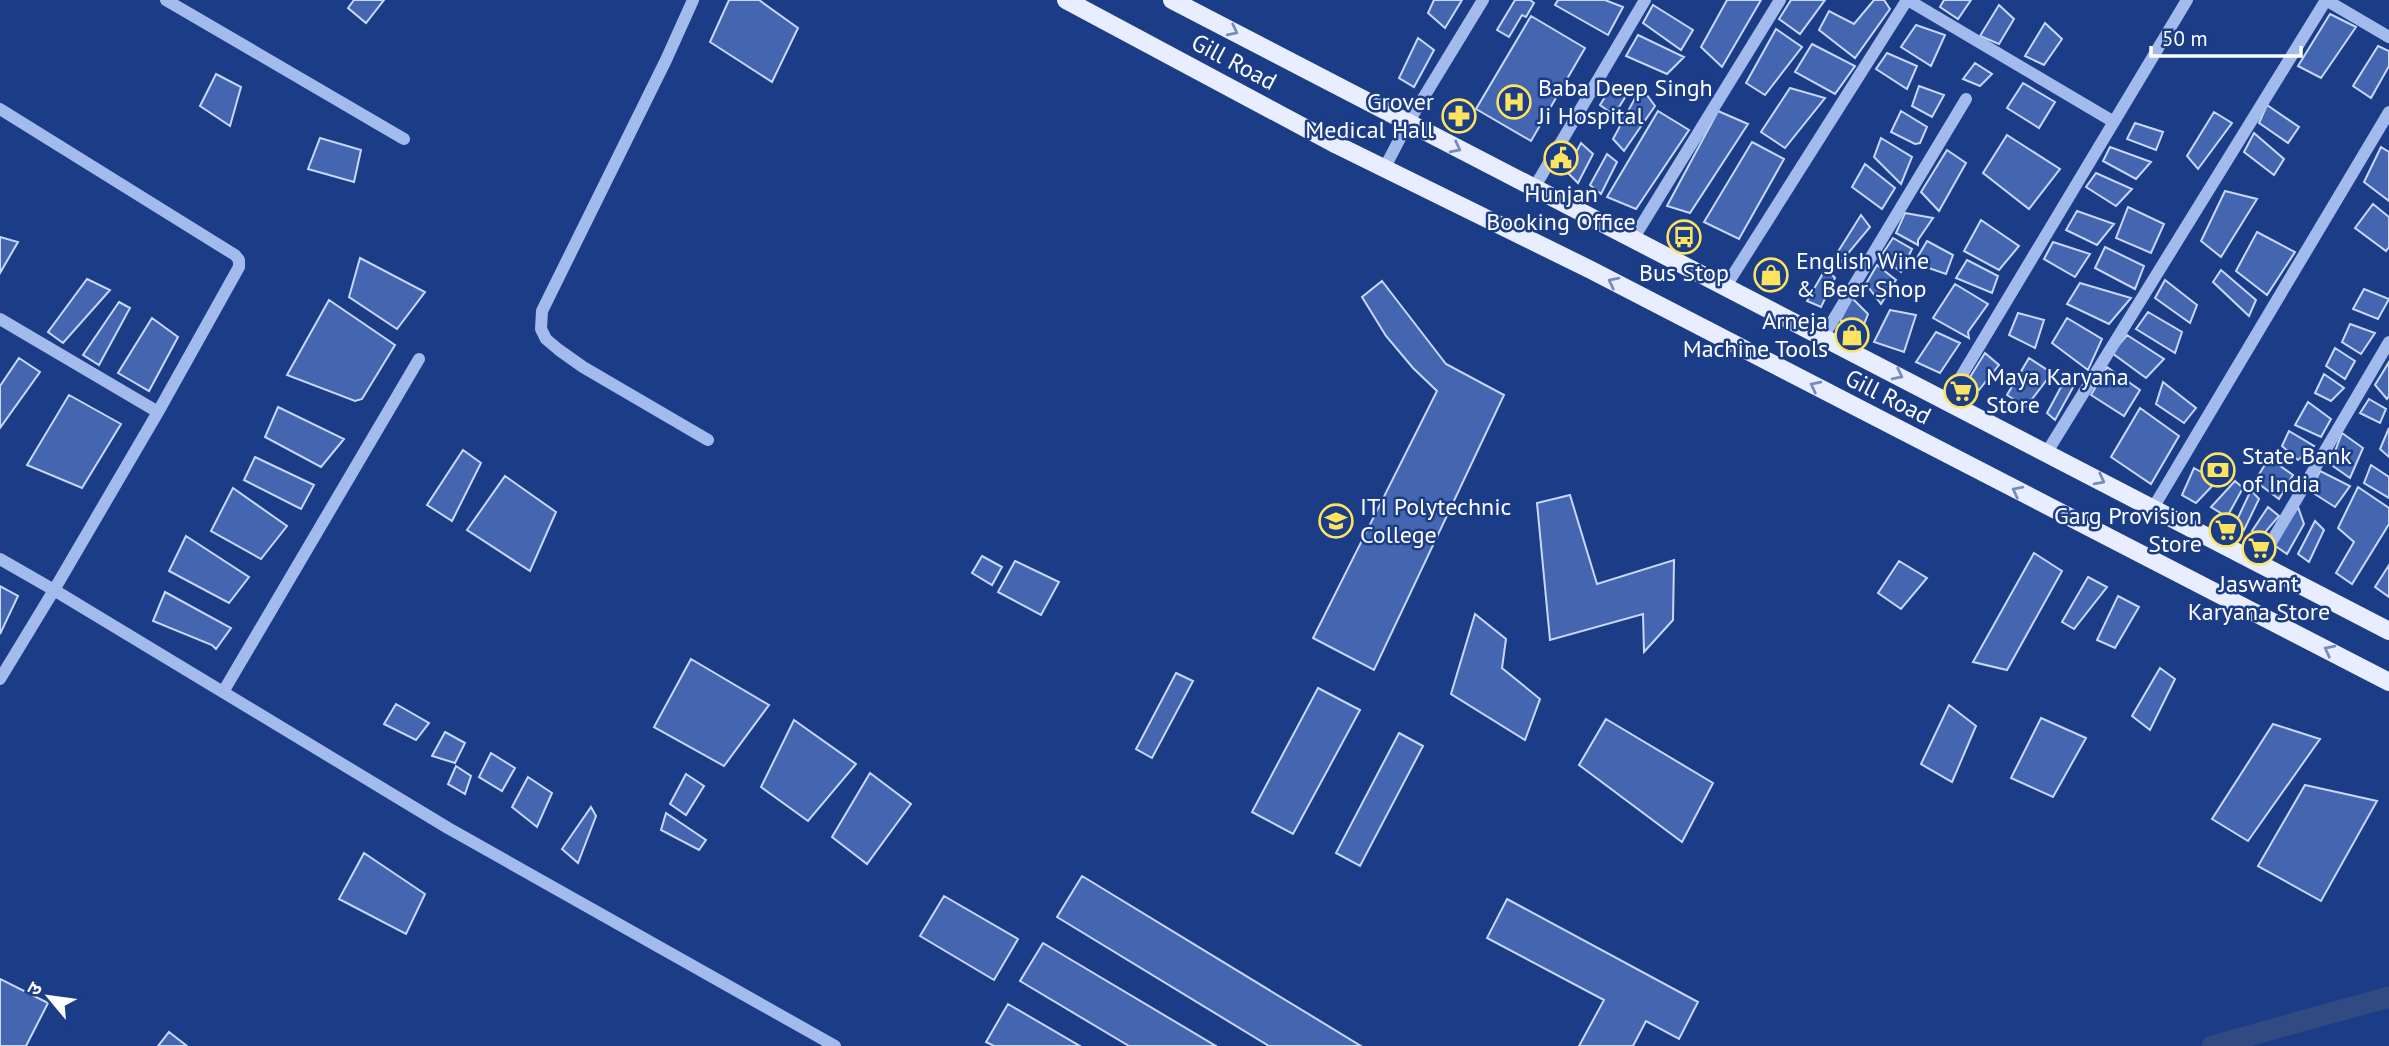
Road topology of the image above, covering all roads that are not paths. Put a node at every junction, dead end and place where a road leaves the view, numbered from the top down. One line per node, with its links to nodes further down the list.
1 (166, 0): 17 (street)
2 (693, 0): 28 (street)
3 (1066, 0): 18 (main road, Gill Road)
4 (1483, 0): 16 (street)
5 (1645, 0): 19 (street)
6 (1780, 0): 20 (street)
7 (1908, 0): 15 (street); 21 (street)
8 (2187, 0): 15 (street)
9 (2326, 0): 11 (street); 29 (street)
10 (1181, 2): 16 (main road, Gill Road, one-way to 16)
11 (2389, 37)
12 (1966, 99): 23 (street)
13 (0, 109): 27 (street)
14 (2389, 112): 30 (street)
15 (2114, 122): 26 (street)
16 (1408, 123): 18 (street); 19 (main road, Gill Road, one-way to 19)
17 (404, 139)
18 (1384, 169): 36 (main road, Gill Road, one-way to 18)
19 (1534, 188): 20 (main road, Gill Road)
20 (1633, 239): 21 (main road, Gill Road)
21 (1726, 286): 23 (main road, Gill Road)
22 (0, 319): 27 (street)
23 (1823, 337): 26 (main road, Gill Road, one-way to 26)
24 (2389, 342): 32 (street)
25 (419, 359): 37 (street)
26 (1947, 400): 29 (main road, Gill Road)
27 (158, 412): 33 (street)
28 (708, 440)
29 (2046, 452): 30 (main road, Gill Road, one-way to 30)
30 (2153, 508): 32 (main road, Gill Road)
31 (0, 559): 33 (street)
32 (2259, 563): 34 (main road, Gill Road)
33 (54, 590): 35 (street); 37 (street)
34 (2389, 631)
35 (0, 679)
36 (2389, 682)
37 (223, 692): 38 (street)
38 (835, 1046)

